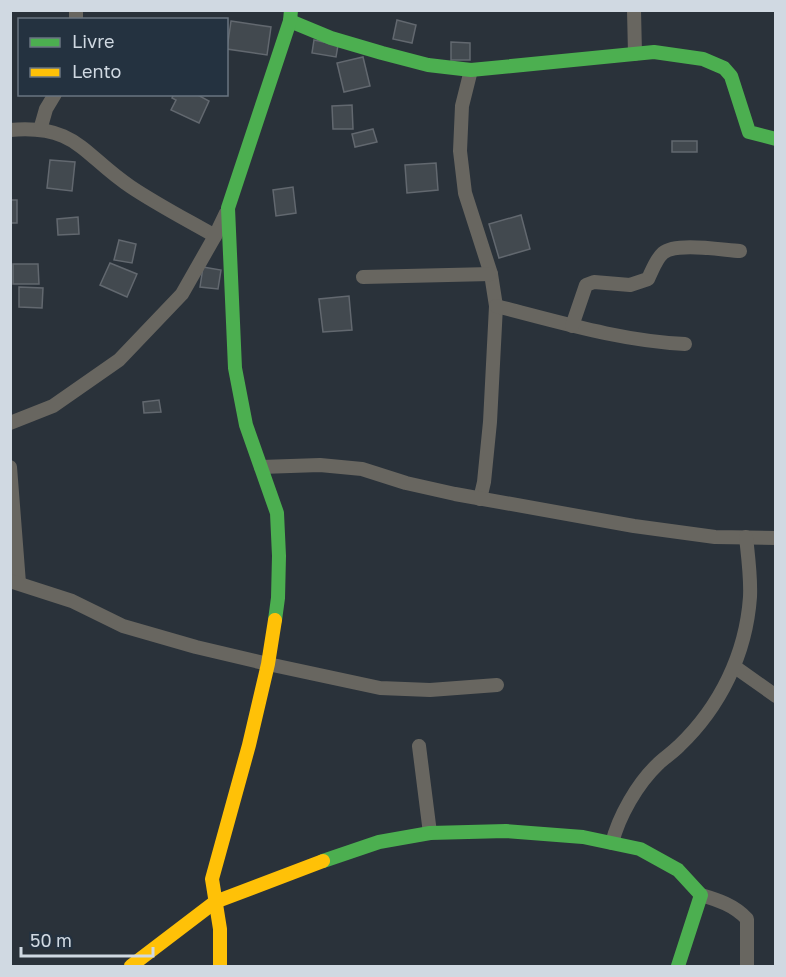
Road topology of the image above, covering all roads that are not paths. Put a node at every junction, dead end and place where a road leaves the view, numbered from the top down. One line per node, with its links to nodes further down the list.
1 (634, 10): 3 (street)
2 (291, 16): 4 (street); 9 (street)
3 (635, 54): 4 (street); 8 (street)
4 (471, 70): 12 (street)
5 (55, 96): 7 (street)
6 (10, 130): 7 (street)
7 (40, 130): 10 (street)
8 (776, 139)
9 (228, 208): 10 (street); 19 (street)
10 (215, 236): 17 (street)
11 (740, 251): 15 (street)
12 (490, 274): 13 (street); 14 (street)
13 (363, 277)
14 (496, 306): 15 (street); 20 (street)
15 (572, 326): 16 (street)
16 (685, 344)
17 (10, 423)
18 (10, 467): 23 (street)
19 (261, 467): 20 (street); 24 (street)
20 (480, 499): 21 (street)
21 (746, 537): 22 (street); 25 (street)
22 (776, 538)
23 (15, 582): 24 (street)
24 (268, 664): 26 (street); 32 (street)
25 (735, 667): 27 (street); 30 (street)
26 (497, 686)
27 (776, 696)
28 (419, 746): 29 (street)
29 (430, 833): 30 (street); 32 (street)
30 (612, 843): 31 (street)
31 (701, 895): 35 (street); 36 (street)
32 (215, 903): 33 (street); 34 (street)
33 (131, 966)
34 (220, 966)
35 (678, 966)
36 (747, 966)

